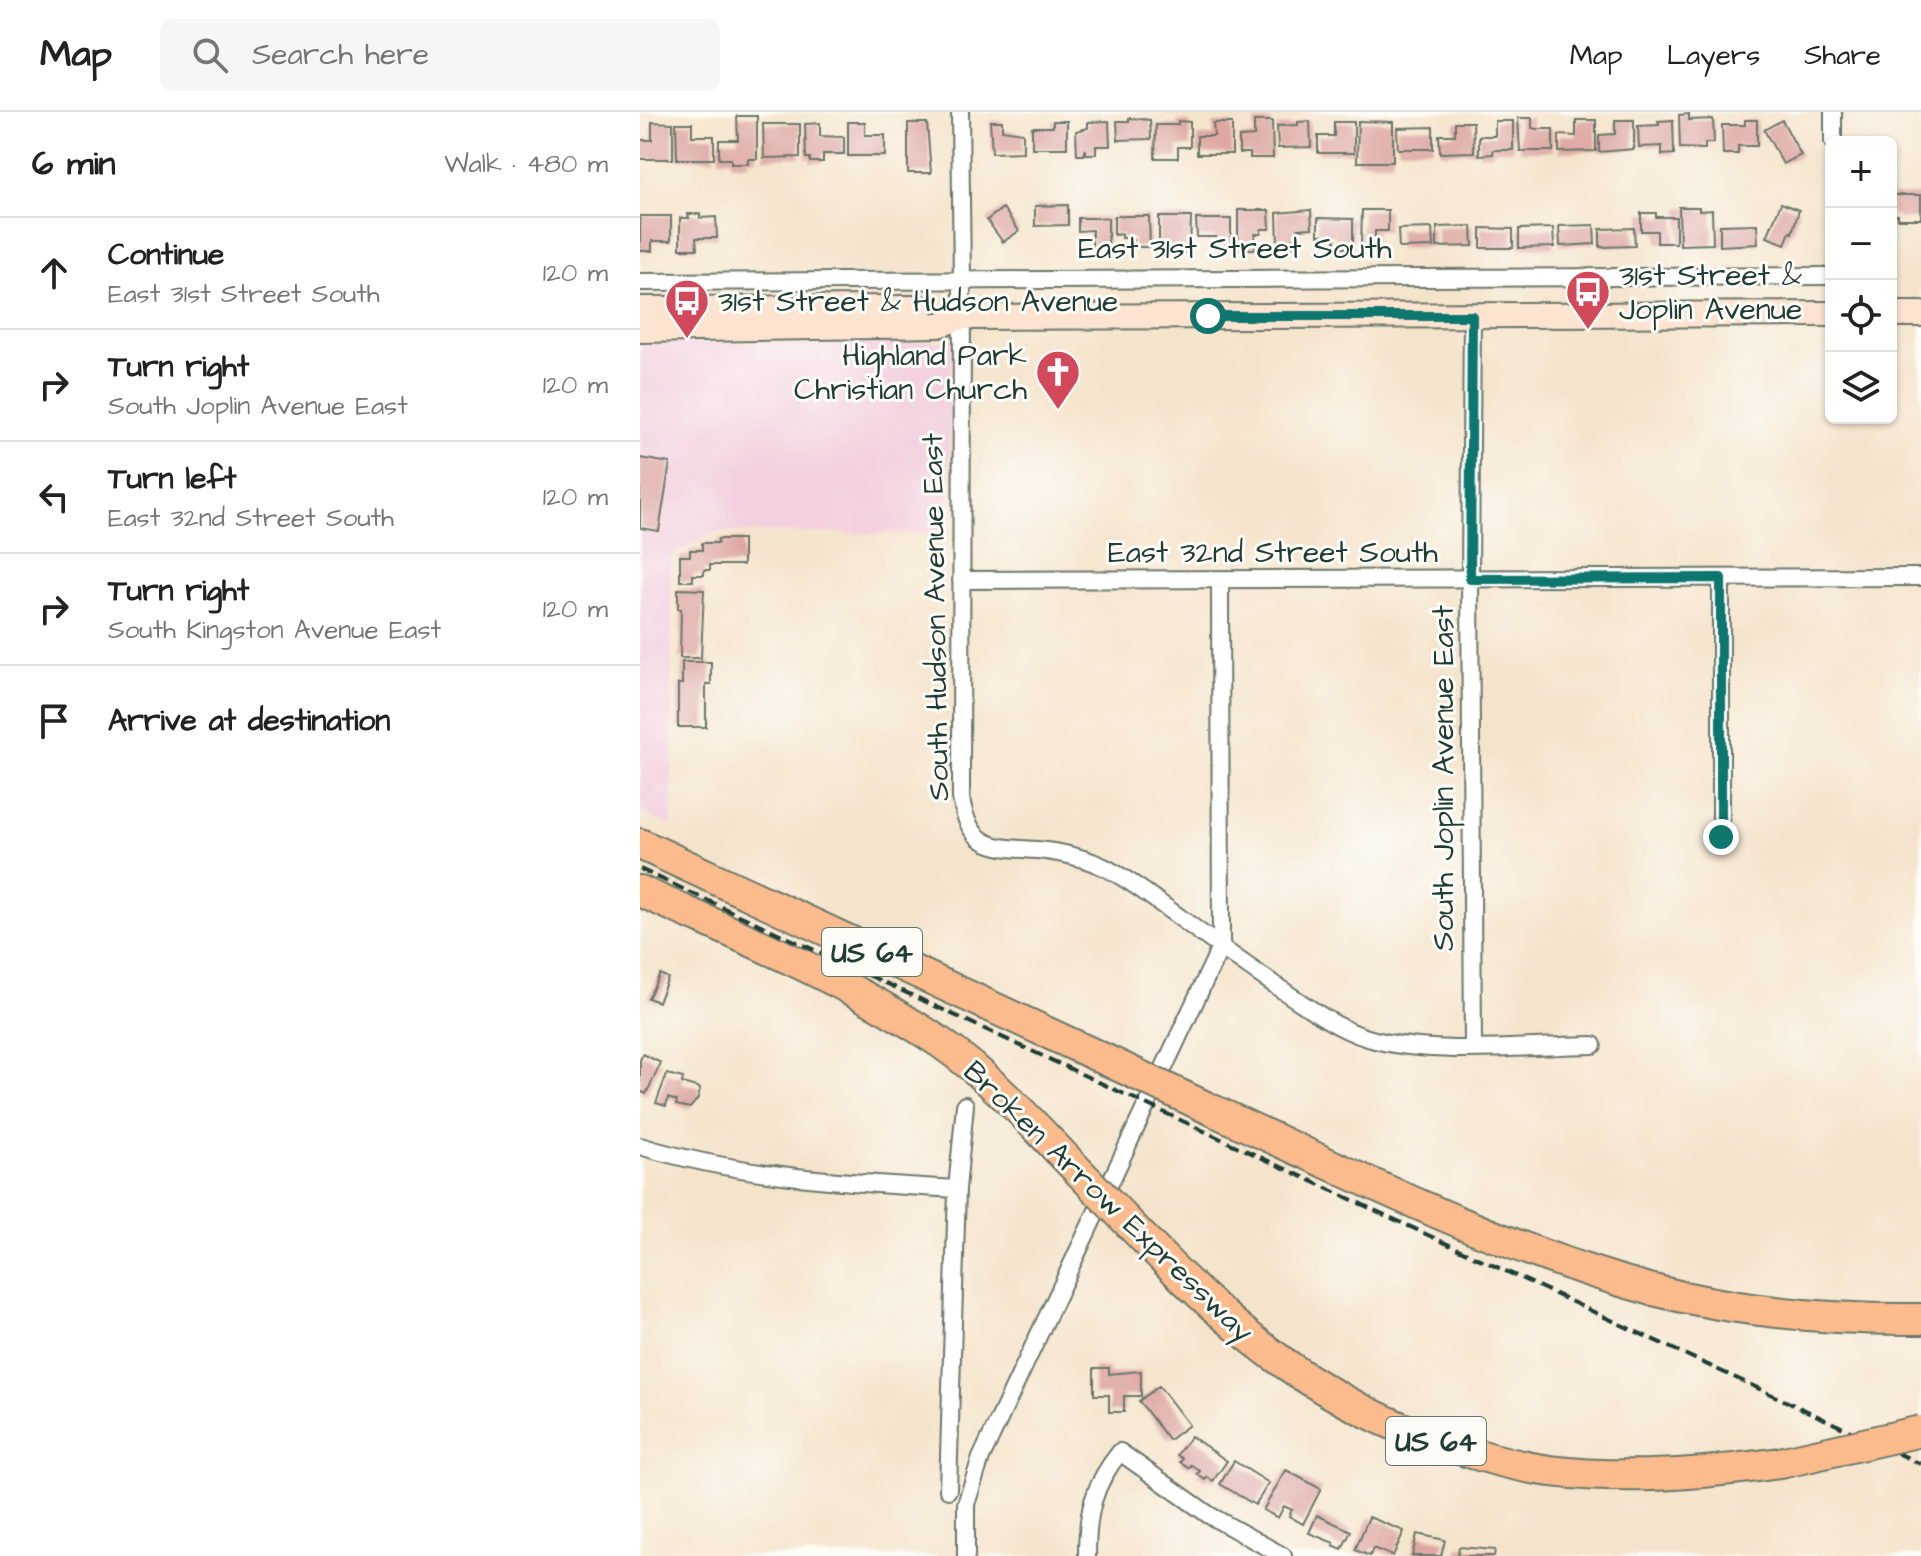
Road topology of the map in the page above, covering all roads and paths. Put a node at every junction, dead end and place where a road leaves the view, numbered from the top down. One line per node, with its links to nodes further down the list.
1 (960, 112): 5 (street, South Hudson Avenue East)
2 (1833, 112): 3 (street)
3 (1833, 136)
4 (1825, 276): 5 (street, East 31st Street South)
5 (962, 280): 6 (street, East 31st Street South); 12 (street, South Hudson Avenue East)
6 (640, 282)
7 (640, 309): 12 (main road)
8 (1825, 314): 11 (main road)
9 (1897, 314): 10 (main road)
10 (1921, 314)
11 (1472, 316): 12 (main road); 16 (street, South Joplin Avenue East)
12 (962, 317): 13 (main road); 17 (street, South Hudson Avenue East)
13 (640, 330)
14 (1921, 577): 15 (street, East 32nd Street South)
15 (1721, 578): 16 (street, East 32nd Street South); 19 (street)
16 (1470, 579): 18 (street, East 32nd Street South); 24 (street, South Joplin Avenue East)
17 (961, 580): 18 (street, East 32nd Street South); 22 (street, South Hudson Avenue East)
18 (1220, 580): 22 (street)
19 (1721, 837)
20 (640, 844): 29 (highway, Broken Arrow Expressway / US 64, bridge)
21 (640, 891): 31 (highway, Broken Arrow Expressway / US 64, bridge)
22 (1221, 946): 24 (street); 33 (street)
23 (1593, 1045): 24 (street)
24 (1473, 1047)
25 (965, 1105): 27 (street)
26 (640, 1146): 27 (street)
27 (957, 1189): 32 (street)
28 (1921, 1308): 29 (highway)
29 (1876, 1319): 30 (highway, Broken Arrow Expressway / US 64)
30 (1921, 1319)
31 (1921, 1431)
32 (948, 1490)
33 (966, 1556)
34 (1087, 1556): 35 (street)
35 (1283, 1556)

